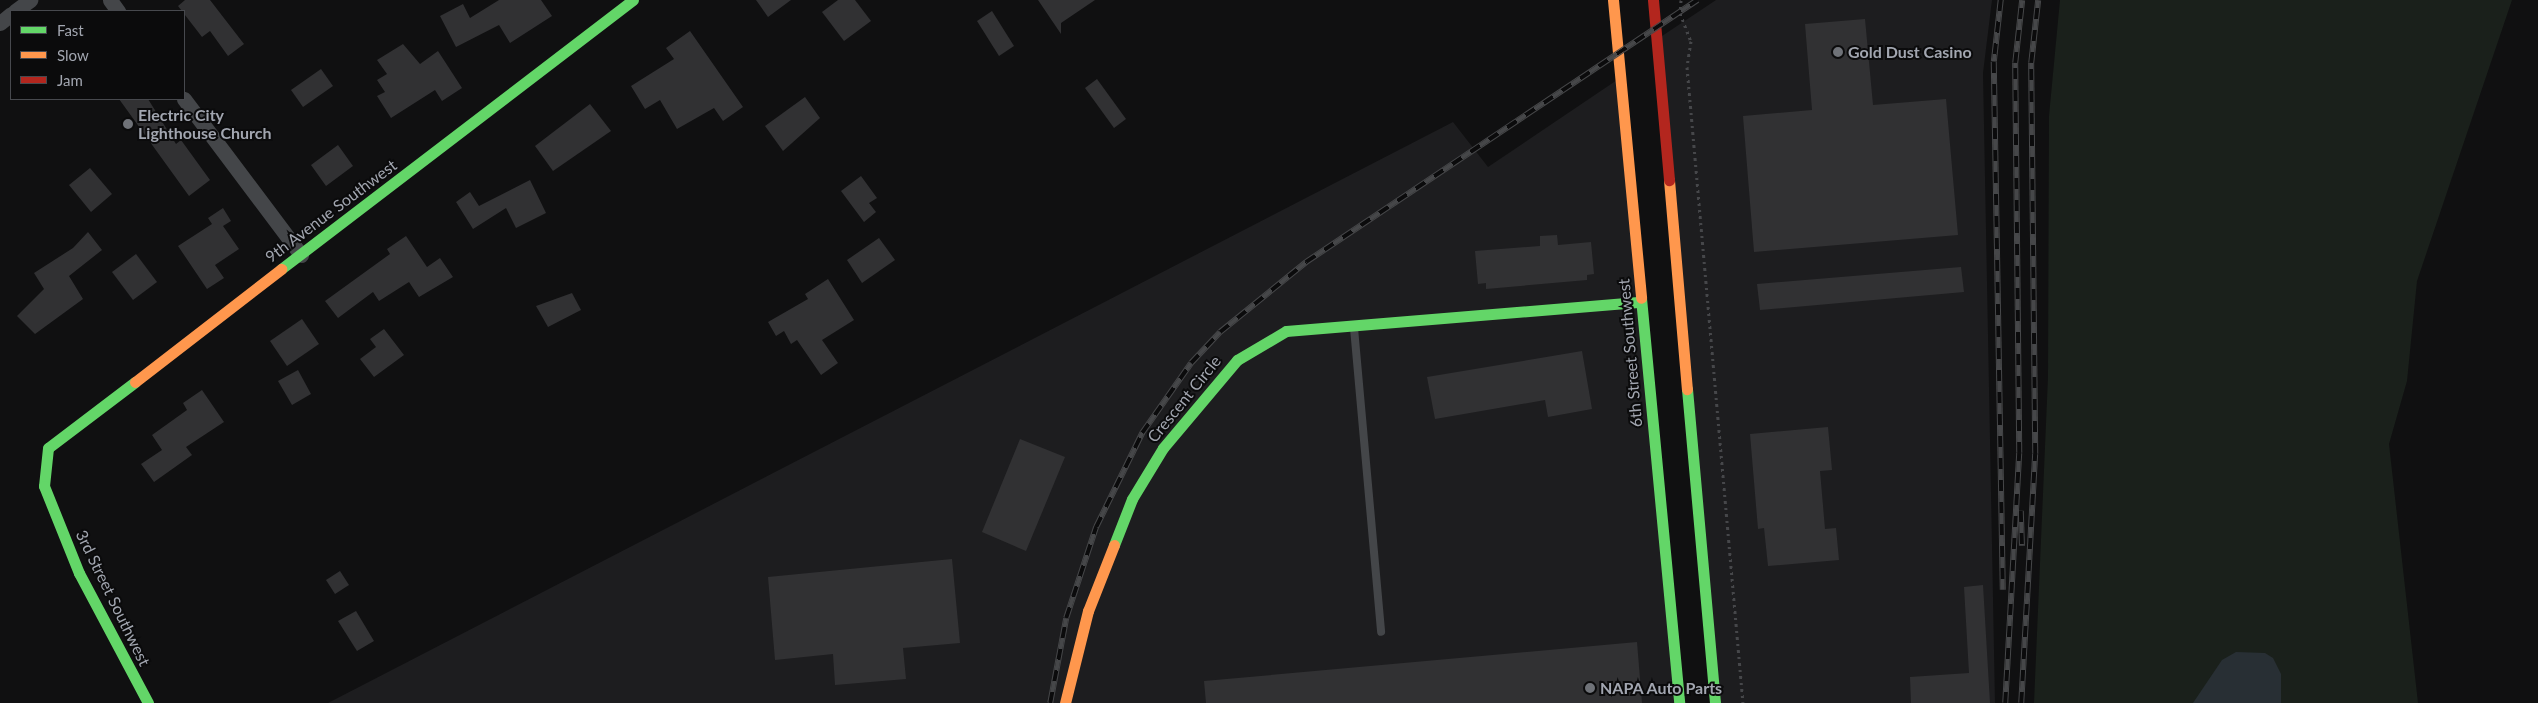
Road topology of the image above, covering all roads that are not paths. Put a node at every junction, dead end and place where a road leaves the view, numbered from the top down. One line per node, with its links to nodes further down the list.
1 (30, 0): 5 (street)
2 (634, 0): 9 (street, 9th Avenue Southwest)
3 (1613, 0): 10 (street, 6th Street Southwest)
4 (1653, 0): 17 (street)
5 (16, 10)
6 (10, 15): 7 (street)
7 (0, 23)
8 (185, 99): 9 (street)
9 (300, 255): 12 (street, 9th Avenue Southwest)
10 (1641, 302): 11 (street, Crescent Circle); 16 (street, 6th Street Southwest)
11 (1354, 326): 13 (lane); 15 (street, Crescent Circle)
12 (48, 448): 14 (street, 3rd Street Southwest)
13 (1381, 632)
14 (148, 703)
15 (1065, 703)
16 (1679, 703)
17 (1715, 703)

